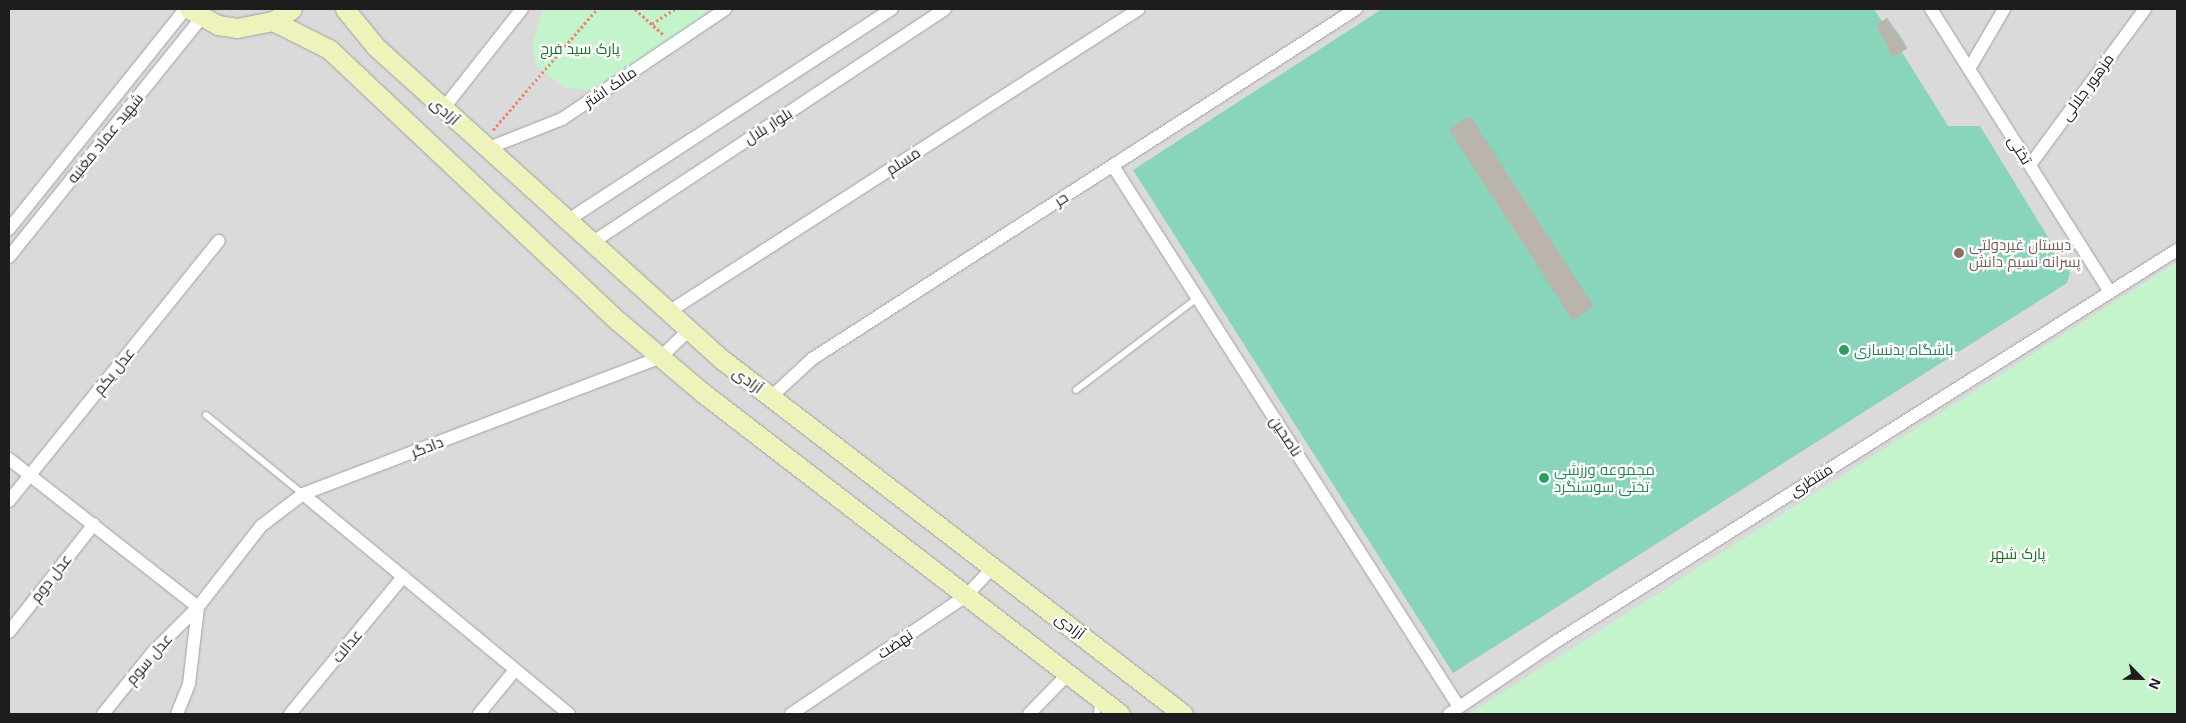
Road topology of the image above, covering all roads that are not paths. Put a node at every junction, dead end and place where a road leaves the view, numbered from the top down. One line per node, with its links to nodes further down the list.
1 (185, 9): 21 (street, شهید عماد مغنیه)
2 (292, 9): 14 (main road)
3 (345, 9): 16 (main road, آزادی)
4 (522, 9): 16 (street)
5 (726, 9): 17 (street, مالک اشتر)
6 (892, 9): 20 (street, بلوار بلال)
7 (945, 9): 23 (street, بلوار بلال)
8 (1139, 9): 28 (street, مسلم)
9 (1931, 9): 15 (street, تختی)
10 (2004, 9): 15 (street)
11 (2144, 9): 18 (street, مزهور جلالی)
12 (1349, 11): 19 (street, حر)
13 (195, 13): 14 (main road); 25 (street, شهید عماد مغنیه)
14 (273, 21): 30 (main road)
15 (1969, 69): 18 (street, تختی)
16 (443, 109): 17 (main road, آزادی)
17 (484, 147): 20 (main road, آزادی)
18 (2030, 165): 26 (street, تختی)
19 (1113, 166): 27 (street, ناصحین); 32 (street, حر)
20 (565, 222): 23 (main road, آزادی)
21 (9, 229)
22 (219, 241): 35 (street, عدل یکم)
23 (590, 244): 28 (main road, آزادی)
24 (2177, 250): 26 (street, منتظری)
25 (9, 257)
26 (2110, 292): 47 (street, منتظری)
27 (1198, 298): 31 (lane); 47 (street, ناصحین)
28 (667, 313): 29 (main road, آزادی)
29 (688, 331): 30 (street, دادگر); 32 (main road, آزادی)
30 (661, 357): 36 (street, دادگر); 41 (main road)
31 (1076, 390)
32 (771, 397): 39 (main road, آزادی)
33 (206, 415): 36 (lane)
34 (9, 459): 35 (street)
35 (31, 474): 37 (street, عدل یکم); 38 (street)
36 (303, 494): 40 (street); 42 (street, دادگر)
37 (9, 502)
38 (94, 524): 42 (street); 43 (street, عدل دوم)
39 (993, 566): 41 (street, نهضت); 56 (main road, آزادی)
40 (403, 577): 44 (street); 50 (street, عدالت)
41 (966, 596): 45 (main road); 53 (street, نهضت)
42 (198, 607): 48 (street, عدل سوم); 49 (street)
43 (9, 632)
44 (515, 670): 51 (street); 52 (street)
45 (1070, 672): 46 (main road); 54 (street)
46 (1098, 705): 55 (main road)
47 (1460, 707): 57 (street, منتظری)
48 (104, 714)
49 (176, 714)
50 (290, 714)
51 (479, 714)
52 (569, 714)
53 (791, 714)
54 (1029, 714)
55 (1120, 714)
56 (1183, 714)
57 (1449, 714)

